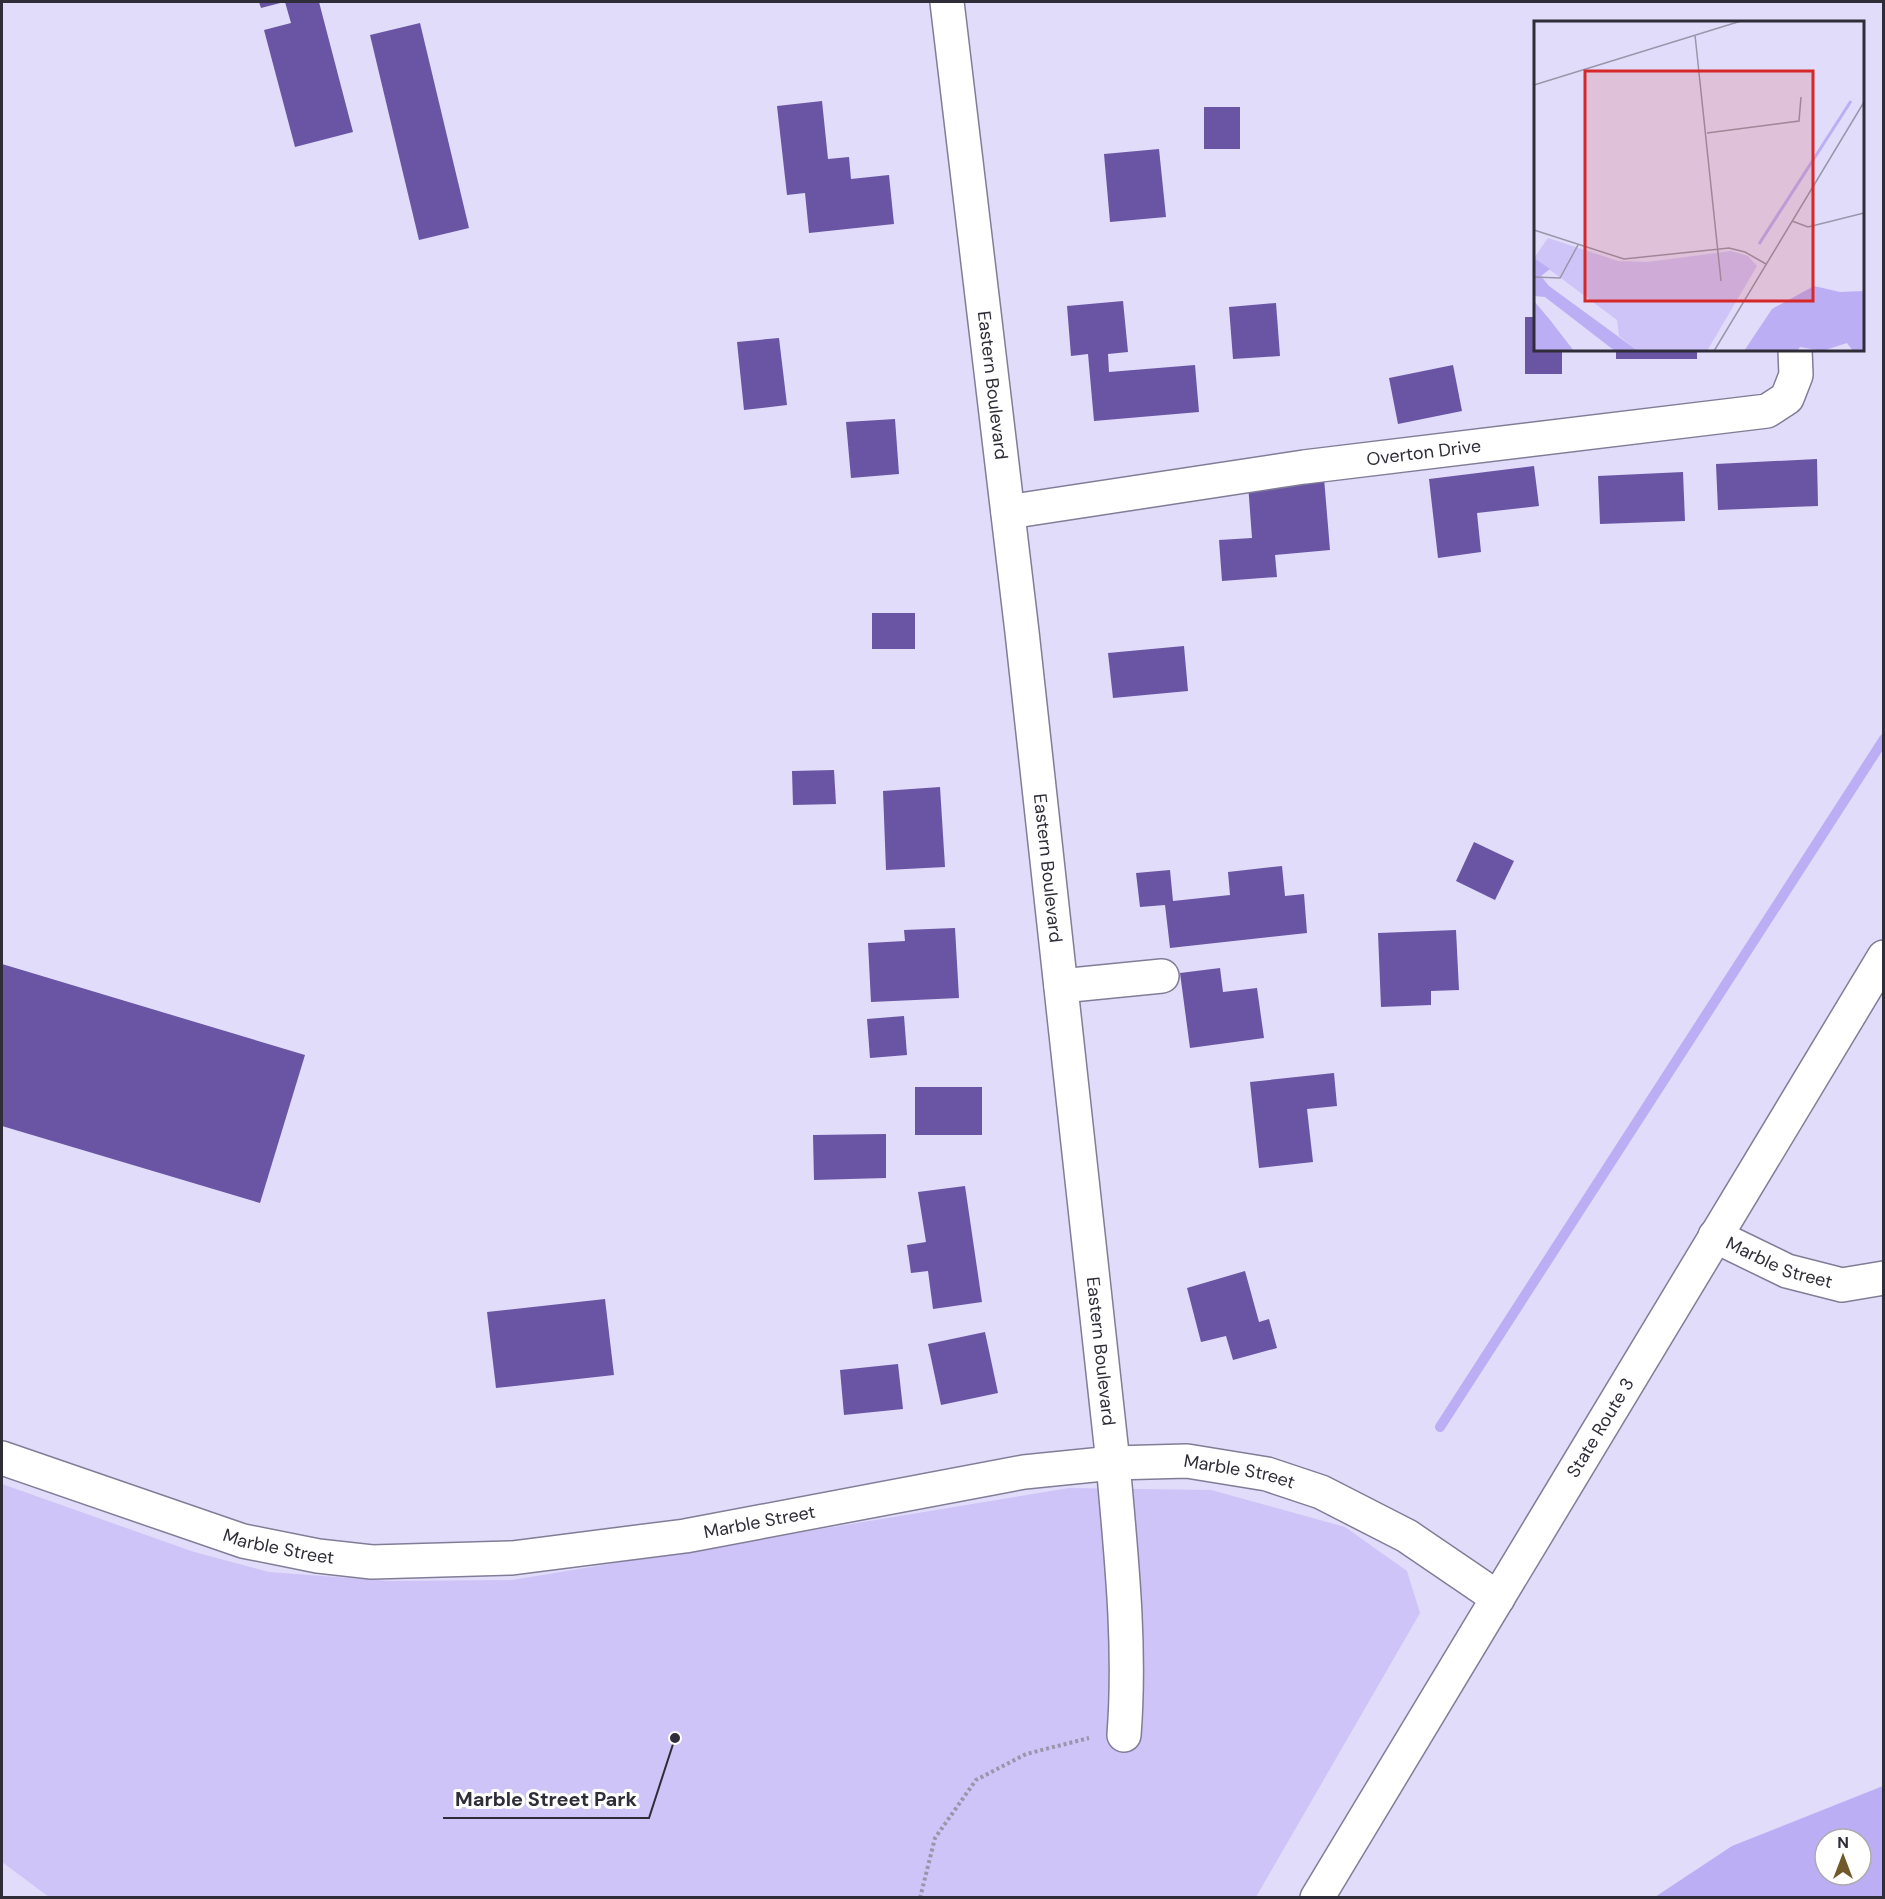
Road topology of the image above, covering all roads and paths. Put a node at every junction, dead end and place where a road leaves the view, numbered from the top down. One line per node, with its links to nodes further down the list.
1 (947, 2): 3 (street, Eastern Boulevard)
2 (1795, 351): 3 (street, Overton Drive)
3 (1008, 512): 6 (street, Eastern Boulevard)
4 (1884, 957): 7 (street, State Route 3)
5 (1162, 976): 6 (street)
6 (1061, 986): 10 (street, Eastern Boulevard)
7 (1714, 1236): 8 (street, Marble Street); 11 (street, State Route 3)
8 (1884, 1278)
9 (2, 1458): 10 (street, Marble Street)
10 (1113, 1463): 11 (street, Marble Street); 12 (street, Eastern Boulevard)
11 (1498, 1598): 14 (street, State Route 3)
12 (1124, 1735): 13 (path)
13 (920, 1898)
14 (1317, 1898)

